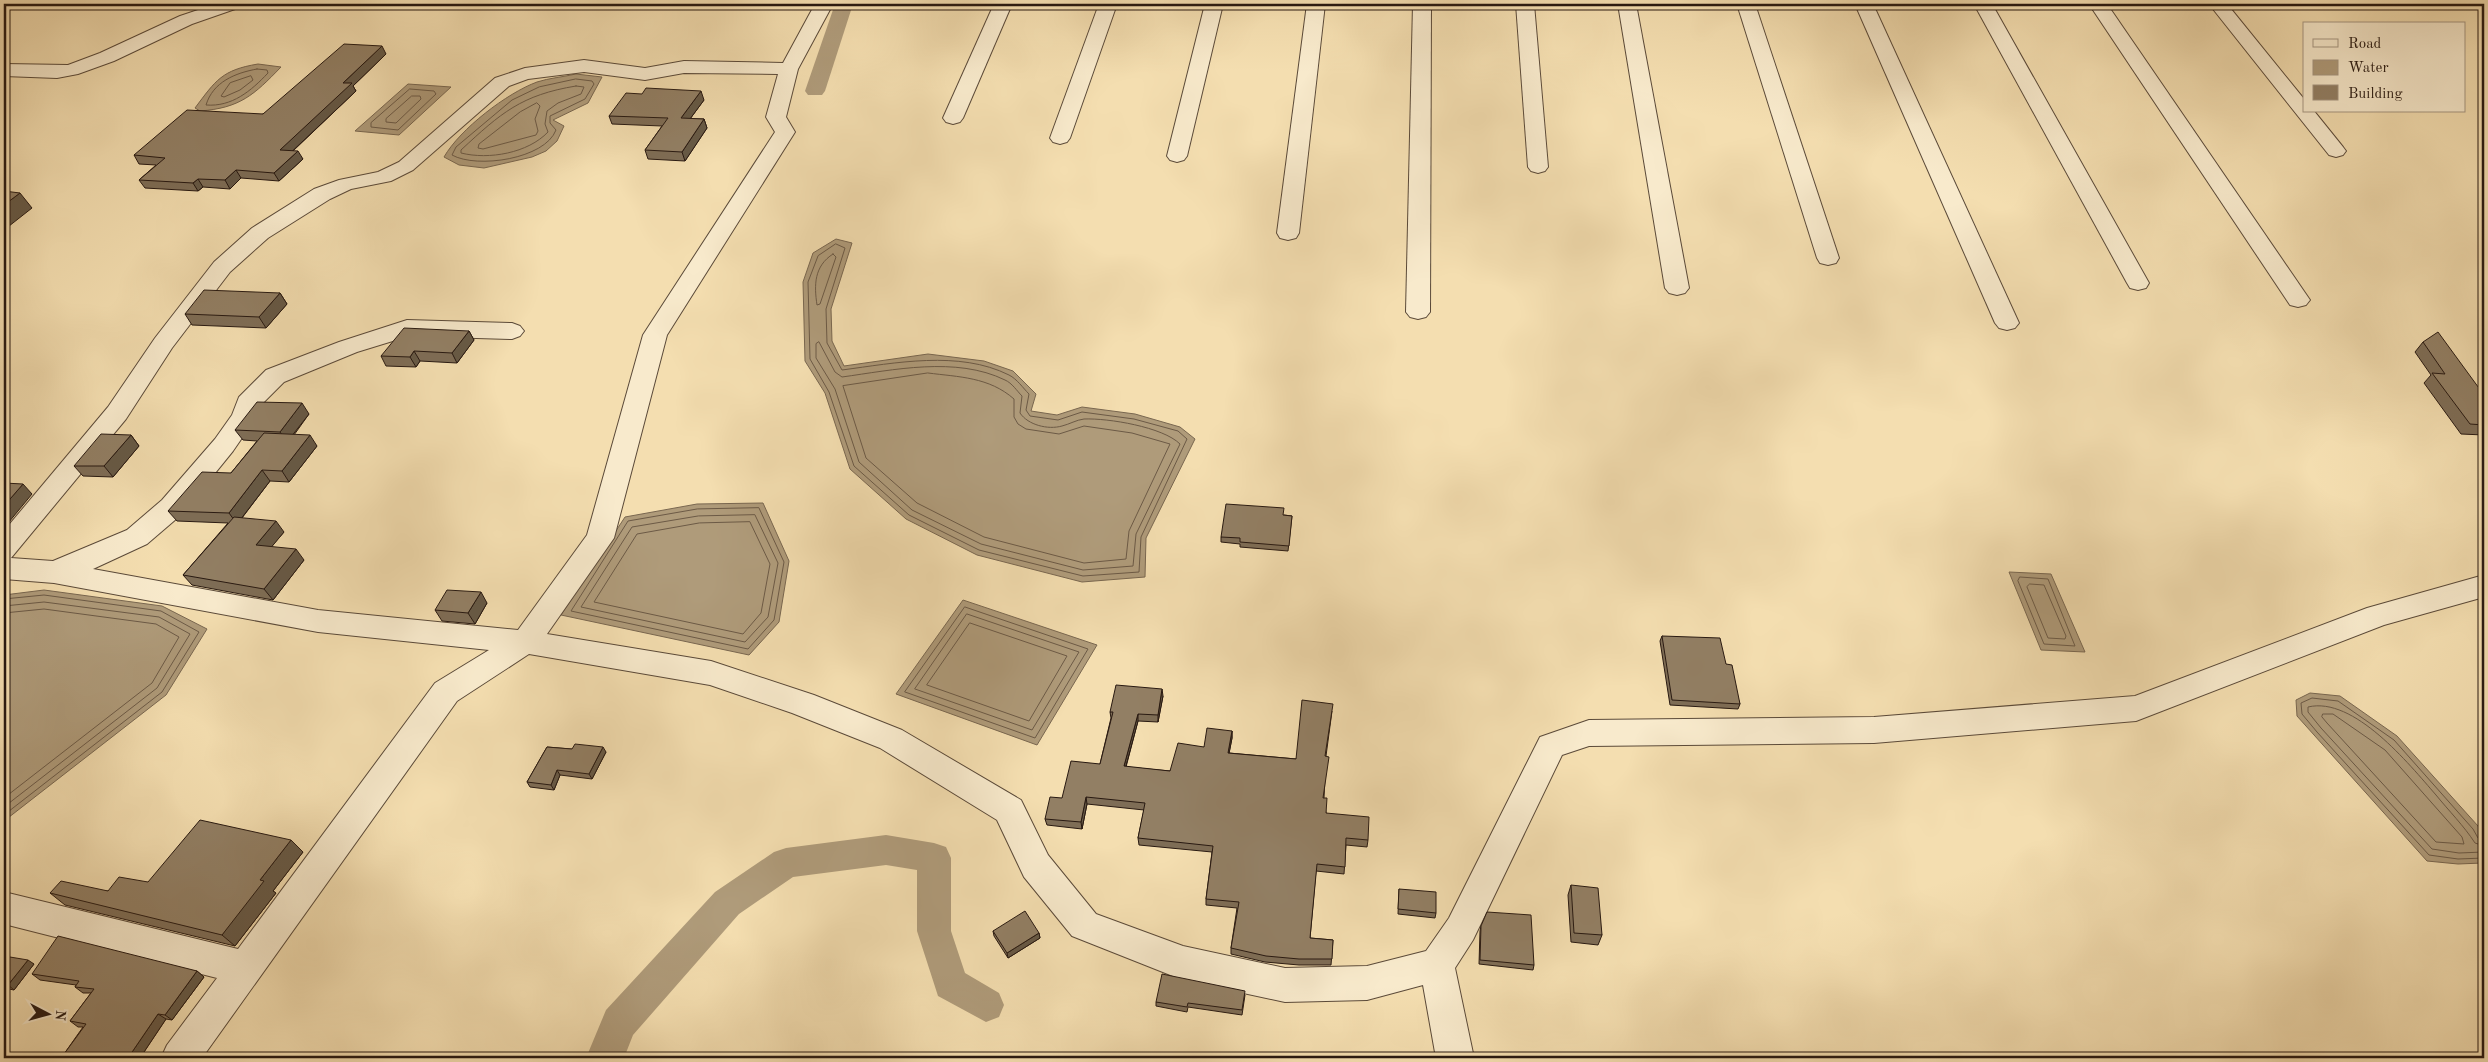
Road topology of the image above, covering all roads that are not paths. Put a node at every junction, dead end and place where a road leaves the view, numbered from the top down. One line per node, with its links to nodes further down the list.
1 (232, 4): 16 (street)
2 (824, 4): 15 (street)
3 (1003, 4): 19 (street)
4 (1108, 4): 20 (street)
5 (1214, 4): 22 (street)
6 (1316, 4): 24 (street)
7 (1422, 4): 29 (street)
8 (1525, 4): 23 (street)
9 (1627, 4): 27 (street)
10 (1746, 4): 25 (street)
11 (1864, 4): 30 (street)
12 (1983, 4): 26 (street)
13 (2098, 4): 28 (street)
14 (2218, 4): 17 (street)
15 (789, 69): 32 (street); 36 (street)
16 (4, 70)
17 (2303, 110)
18 (2305, 112): 21 (street)
19 (953, 118)
20 (1060, 138)
21 (2336, 151)
22 (1177, 156)
23 (1538, 167)
24 (1288, 233)
25 (1828, 258)
26 (2138, 283)
27 (1677, 288)
28 (2298, 300)
29 (1418, 312)
30 (2007, 323)
31 (512, 331): 34 (street)
32 (4, 550)
33 (4, 568): 34 (street)
34 (54, 572): 36 (street)
35 (2484, 586): 38 (street)
36 (525, 642): 38 (street); 39 (street)
37 (4, 908): 39 (street)
38 (1437, 965): 41 (street)
39 (245, 968): 40 (street)
40 (180, 1058)
41 (1455, 1058)

